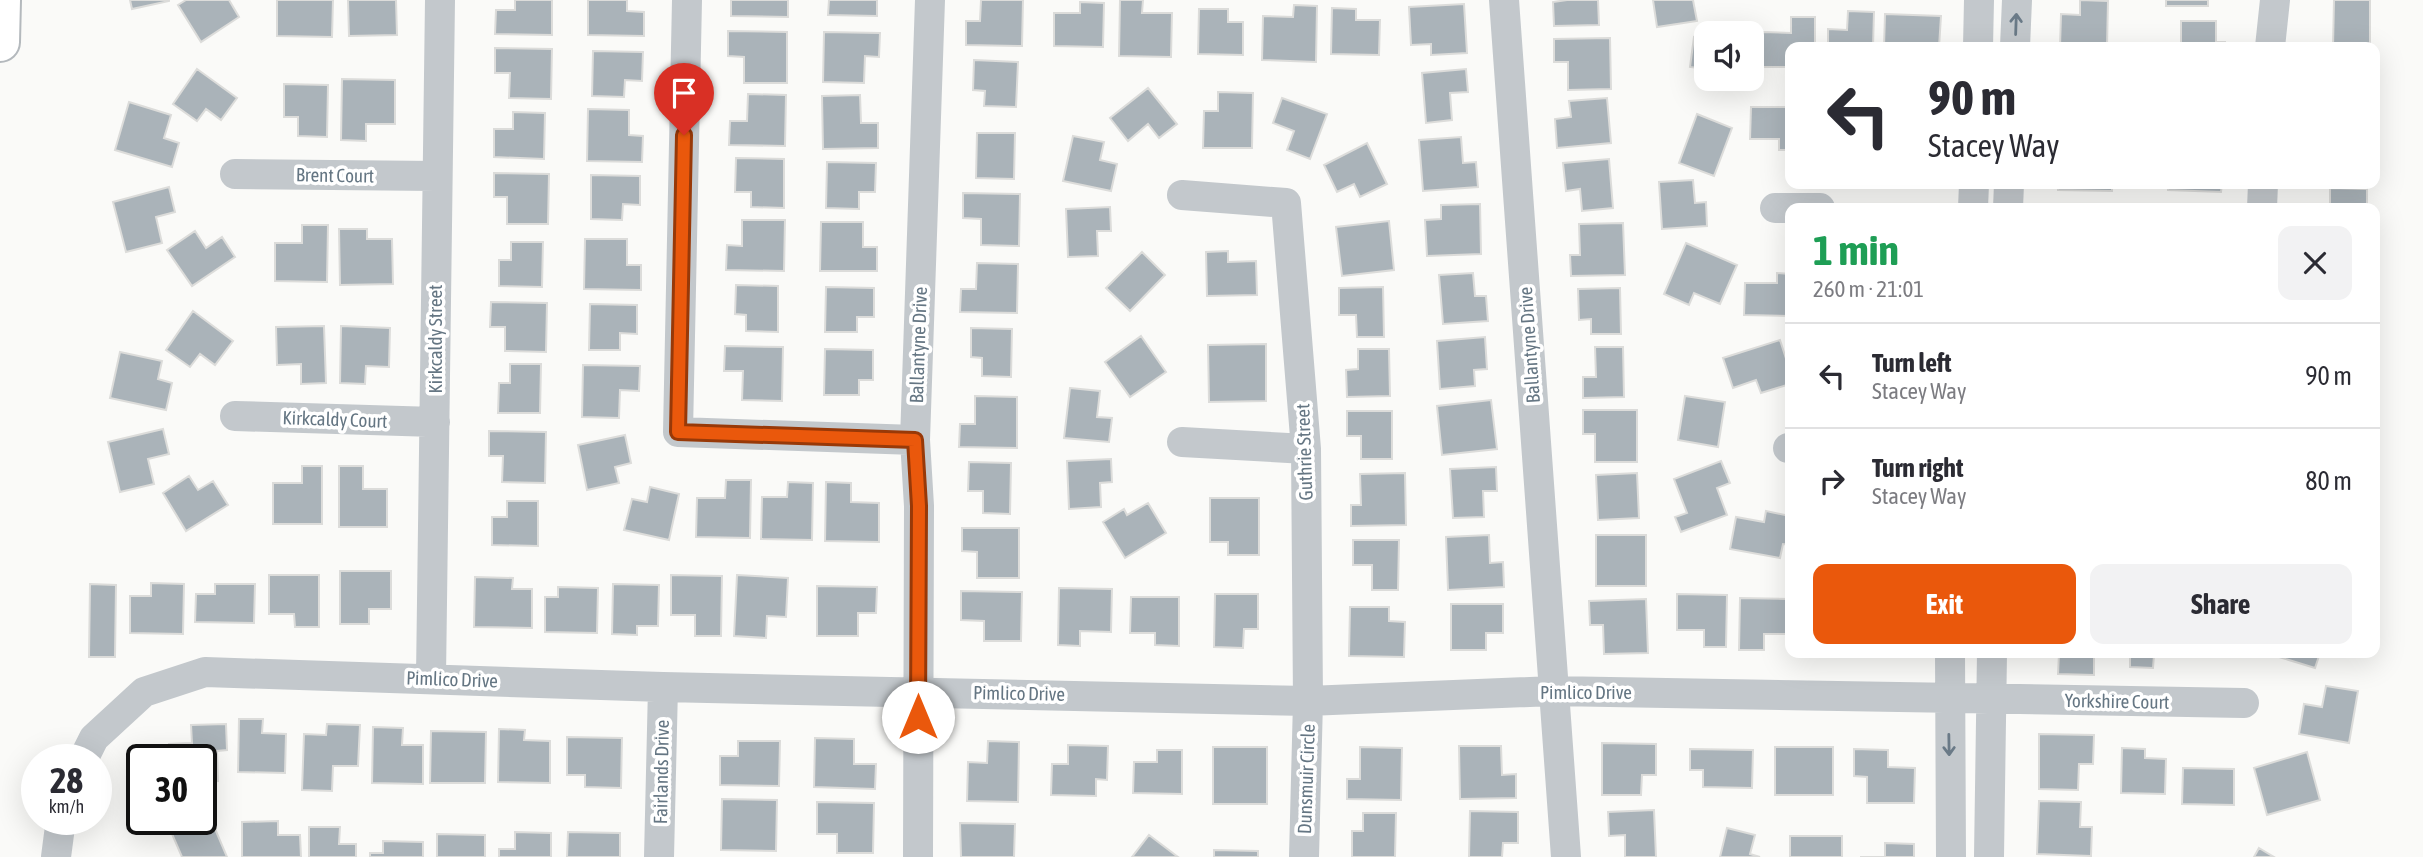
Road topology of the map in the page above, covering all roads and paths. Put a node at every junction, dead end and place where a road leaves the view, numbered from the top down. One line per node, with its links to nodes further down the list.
1 (1, 0): 9 (highway)
2 (439, 0): 14 (street, Kirkcaldy Street)
3 (687, 0): 20 (street)
4 (930, 0): 20 (street, Ballantyne Drive)
5 (1504, 0): 28 (street, Ballantyne Drive)
6 (1979, 0): 10 (street)
7 (2017, 0): 11 (street, one-way to 7)
8 (2274, 0): 12 (street)
9 (0, 42)
10 (1978, 42)
11 (2015, 42)
12 (2270, 42)
13 (234, 174): 14 (street, Brent Court)
14 (436, 176): 19 (street, Kirkcaldy Street)
15 (1182, 195): 22 (street, Guthrie Street)
16 (1775, 208): 17 (street)
17 (1785, 208)
18 (235, 416): 19 (street, Kirkcaldy Court)
19 (435, 422): 25 (street, Kirkcaldy Street)
20 (915, 440): 27 (street, Ballantyne Drive)
21 (1182, 442): 22 (street)
22 (1306, 449): 31 (street, Guthrie Street)
23 (1950, 658): 29 (street)
24 (1992, 658): 30 (street)
25 (431, 677): 26 (street, Pimlico Drive); 33 (street, Pimlico Drive)
26 (663, 687): 27 (street, Pimlico Drive); 36 (street, Fairlands Drive)
27 (918, 691): 31 (street, Pimlico Drive); 37 (street)
28 (1553, 691): 29 (street, Pimlico Drive); 31 (street, Pimlico Drive); 39 (street, Ballantyne Drive)
29 (1948, 699): 30 (street, Pimlico Drive); 40 (street, one-way to 40)
30 (1990, 699): 32 (street, Yorkshire Court); 41 (street)
31 (1308, 701): 38 (street, Dunsmuir Circle)
32 (2244, 703)
33 (91, 744)
34 (59, 835): 35 (street)
35 (56, 857)
36 (659, 857)
37 (918, 857)
38 (1304, 857)
39 (1566, 857)
40 (1951, 857)
41 (1989, 857)

